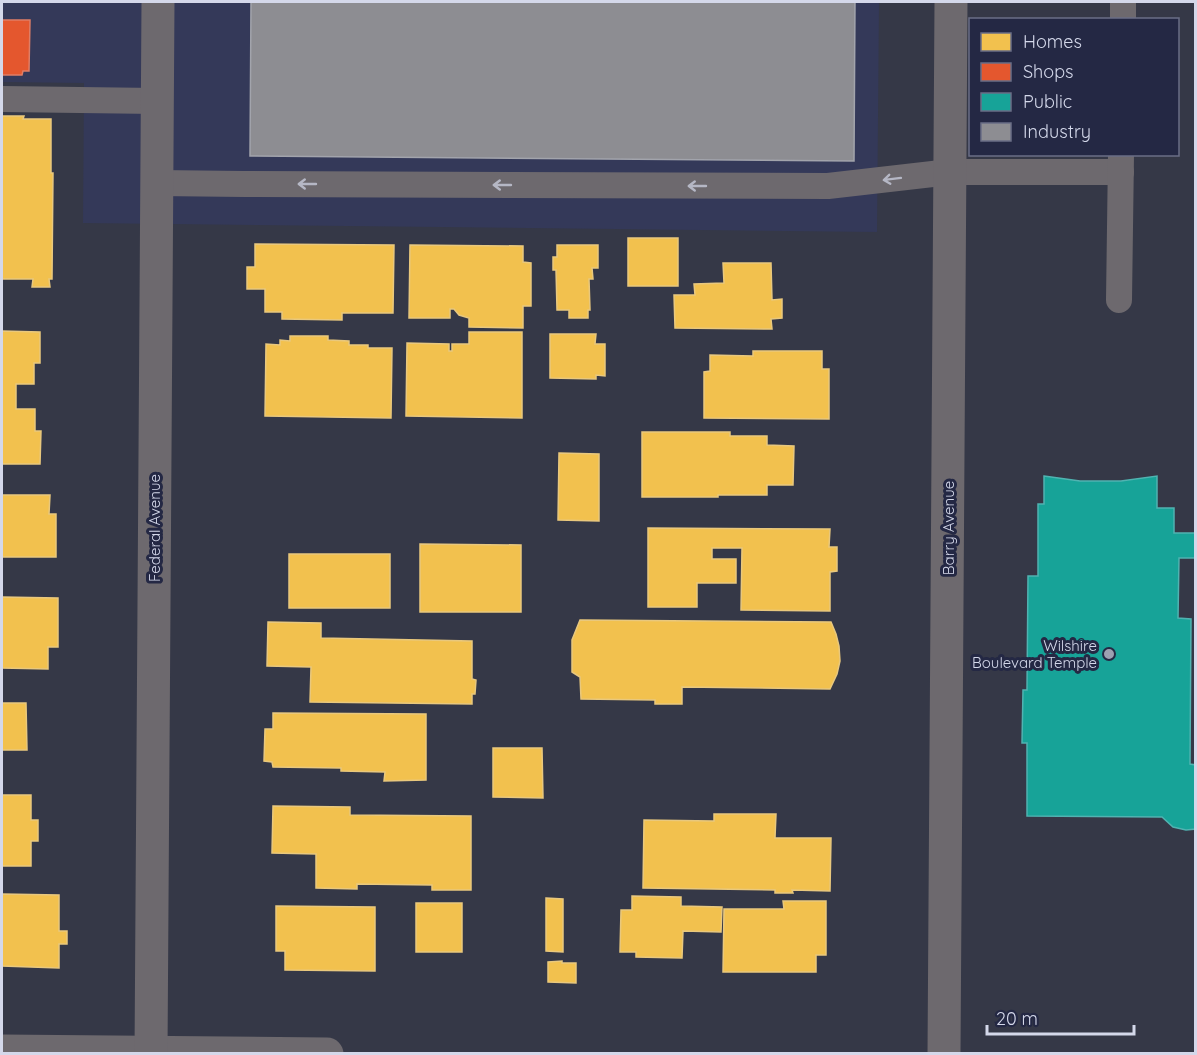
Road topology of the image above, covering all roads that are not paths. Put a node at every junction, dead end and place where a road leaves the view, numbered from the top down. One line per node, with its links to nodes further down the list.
1 (158, 2): 6 (street, Federal Avenue)
2 (951, 2): 8 (street, Barry Avenue)
3 (1123, 2): 4 (lane)
4 (1122, 18)
5 (2, 99): 6 (lane)
6 (157, 101): 9 (street, Federal Avenue)
7 (1121, 163): 8 (lane); 10 (lane)
8 (950, 172): 9 (lane, one-way to 9); 14 (street, Barry Avenue)
9 (157, 183): 12 (street, Federal Avenue)
10 (1119, 300)
11 (2, 1051): 12 (street)
12 (151, 1053): 13 (street)
13 (327, 1053)
14 (944, 1053)

